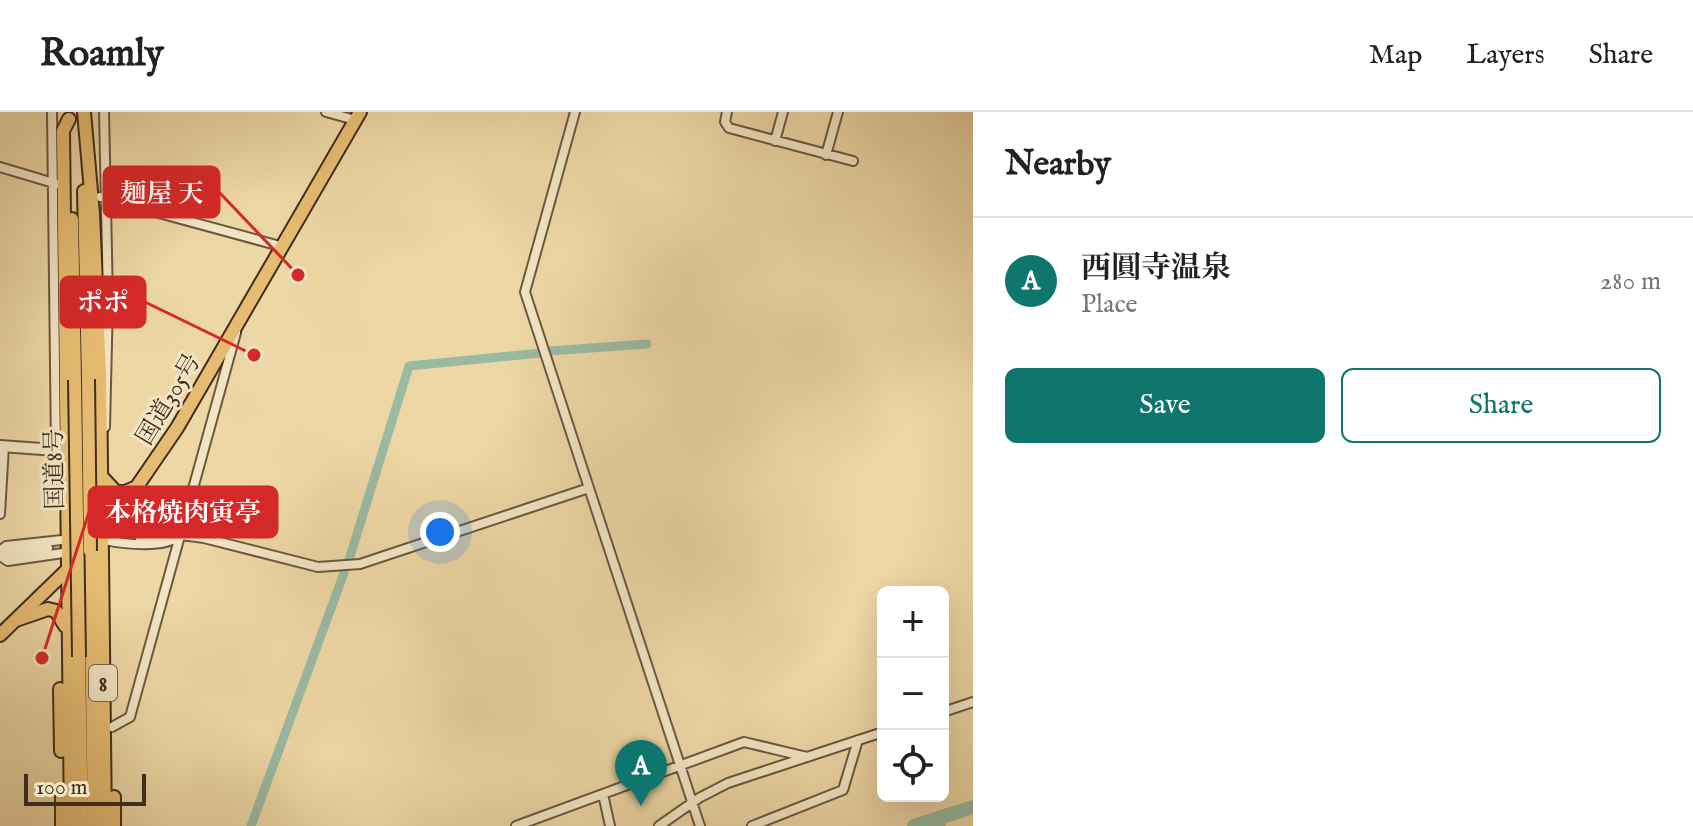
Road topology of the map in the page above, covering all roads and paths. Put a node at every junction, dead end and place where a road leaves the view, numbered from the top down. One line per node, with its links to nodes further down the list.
1 (52, 112): 15 (street)
2 (83, 112): 19 (main road, 国道8号 / 8); 20 (main road, 8)
3 (104, 112): 16 (street)
4 (326, 112): 10 (street)
5 (575, 112): 25 (street)
6 (727, 112): 11 (street)
7 (783, 112): 11 (street)
8 (838, 112): 12 (street)
9 (69, 115): 19 (main road, 国道8号 / 8); 26 (main road, 8)
10 (357, 116): 17 (main road, 国道305号)
11 (775, 141): 12 (street)
12 (826, 155): 13 (street)
13 (853, 161)
14 (0, 167): 15 (street)
15 (56, 184): 22 (street)
16 (103, 198): 17 (street); 20 (street)
17 (280, 246): 18 (main road, 国道305号)
18 (239, 321): 24 (main road, 国道305号); 28 (street)
19 (81, 379): 40 (main road, 国道8号 / 8, bridge)
20 (101, 443): 23 (main road, 8)
21 (2, 446): 22 (street); 27 (street)
22 (56, 450): 26 (street)
23 (102, 477): 24 (main road); 31 (main road, 8)
24 (139, 486): 31 (main road, 国道305号)
25 (589, 488): 28 (street); 47 (street)
26 (66, 510): 29 (main road, 8)
27 (0, 514)
28 (181, 535): 30 (street); 31 (street); 43 (street)
29 (66, 538): 31 (street); 33 (street); 34 (main road, 8)
30 (140, 538)
31 (101, 539): 34 (street); 35 (main road, 国道305号); 36 (main road, 8)
32 (48, 548): 33 (street)
33 (0, 554): 34 (street)
34 (66, 554): 35 (main road, 8)
35 (67, 570): 37 (main road, 国道305号); 39 (main road, 8)
36 (101, 582): 43 (main road); 54 (main road, 8)
37 (16, 620): 38 (main road, 国道305号); 39 (main road)
38 (0, 635)
39 (67, 642): 50 (main road); 51 (main road, 8)
40 (85, 658): 52 (main road, 国道8号 / 8); 53 (main road, 国道8号 / 8)
41 (973, 702): 42 (street)
42 (949, 710)
43 (112, 727): 55 (main road)
44 (877, 734): 45 (street)
45 (858, 740): 46 (street); 60 (street)
46 (807, 757): 47 (street); 49 (street)
47 (680, 764): 48 (street); 49 (street)
48 (603, 794): 56 (street); 57 (street)
49 (693, 802): 58 (street); 59 (street)
50 (62, 826)
51 (71, 826)
52 (82, 826)
53 (94, 826)
54 (105, 826)
55 (114, 826)
56 (516, 826)
57 (610, 826)
58 (659, 826)
59 (700, 826)
60 (752, 826)

